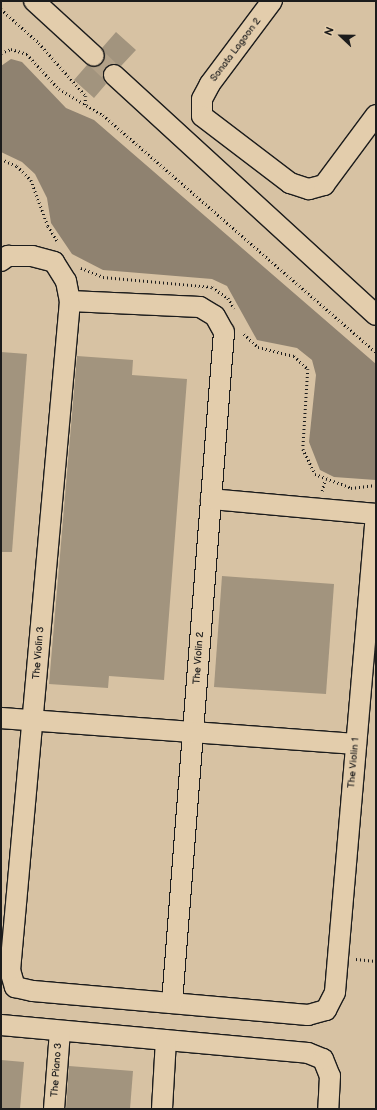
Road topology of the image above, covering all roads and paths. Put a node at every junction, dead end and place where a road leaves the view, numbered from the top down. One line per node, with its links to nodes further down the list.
1 (34, 1): 5 (street)
2 (272, 1): 8 (street, Sonata Lagoon 2)
3 (1, 9): 7 (path)
4 (1, 53): 7 (path)
5 (94, 56)
6 (114, 75): 11 (street)
7 (85, 105): 12 (path)
8 (376, 116)
9 (1, 261): 10 (street, The Violin 3)
10 (70, 300): 15 (street, The Violin 2); 18 (street, The Violin 3)
11 (376, 315)
12 (376, 352)
13 (325, 480): 14 (path)
14 (376, 485)
15 (211, 499): 16 (street); 19 (street, The Violin 2)
16 (376, 514): 20 (street, The Violin 1)
17 (1, 718): 18 (street)
18 (32, 720): 19 (street); 21 (street, The Violin 3)
19 (193, 732): 20 (street); 21 (street, The Violin 2)
20 (356, 744): 21 (street, The Violin 1)
21 (172, 1003)
22 (1, 1025): 23 (street)
23 (60, 1031): 24 (street); 25 (street, The Piano 3)
24 (166, 1040): 26 (street); 27 (street)
25 (54, 1109)
26 (162, 1109)
27 (328, 1109)

